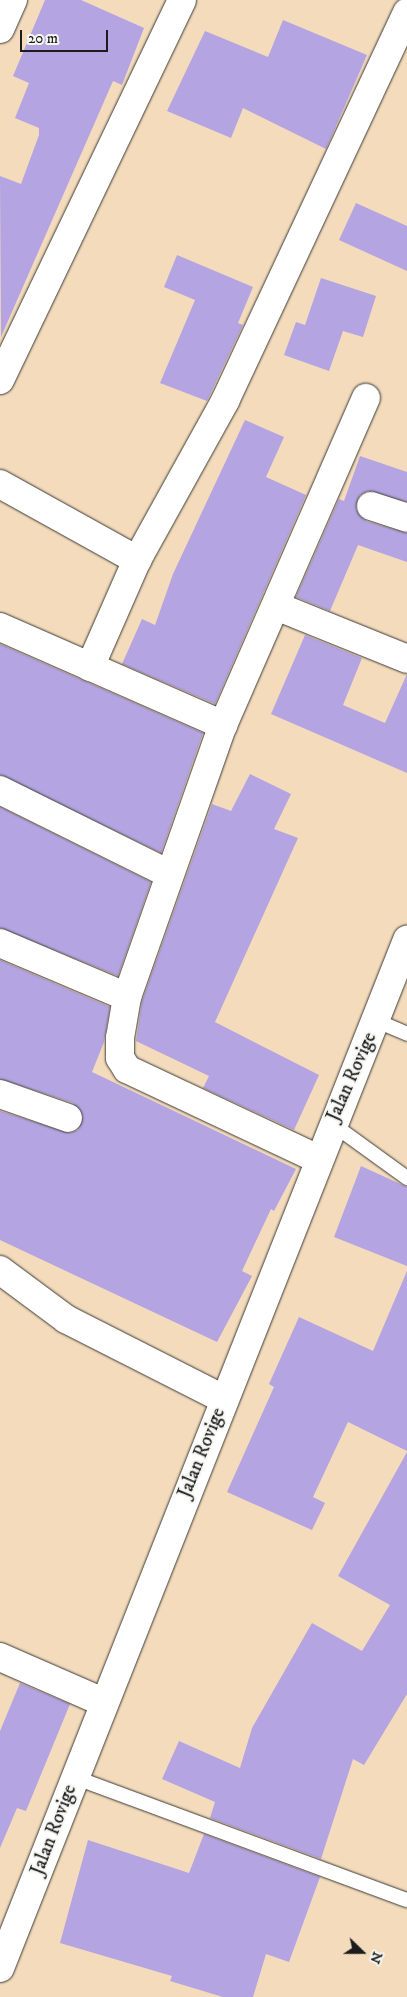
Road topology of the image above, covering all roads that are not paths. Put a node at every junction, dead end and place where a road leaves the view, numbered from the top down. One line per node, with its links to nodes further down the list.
1 (13, 0): 4 (street)
2 (182, 0): 5 (street)
3 (407, 13): 10 (street)
4 (0, 30)
5 (0, 380)
6 (366, 398): 11 (street)
7 (0, 484): 10 (street)
8 (372, 506): 9 (street)
9 (407, 518)
10 (137, 560): 14 (street)
11 (276, 606): 13 (street); 15 (street)
12 (0, 627): 14 (street)
13 (407, 659)
14 (90, 667): 15 (street)
15 (223, 726): 17 (street)
16 (0, 790): 17 (street)
17 (169, 874): 20 (street)
18 (407, 940): 21 (street, Jalan Rovige)
19 (0, 943): 20 (street)
20 (127, 997): 26 (street)
21 (377, 1020): 22 (lane); 25 (street, Jalan Rovige)
22 (407, 1034)
23 (0, 1094): 24 (street)
24 (68, 1118)
25 (331, 1123): 26 (street, Jalan Rovige); 27 (lane)
26 (318, 1159): 29 (street, Jalan Rovige)
27 (407, 1178)
28 (0, 1270): 29 (street)
29 (224, 1399): 31 (street, Jalan Rovige)
30 (0, 1657): 31 (street)
31 (102, 1702): 32 (street, Jalan Rovige)
32 (74, 1777): 33 (lane); 34 (street, Jalan Rovige)
33 (407, 1900)
34 (0, 1968)

